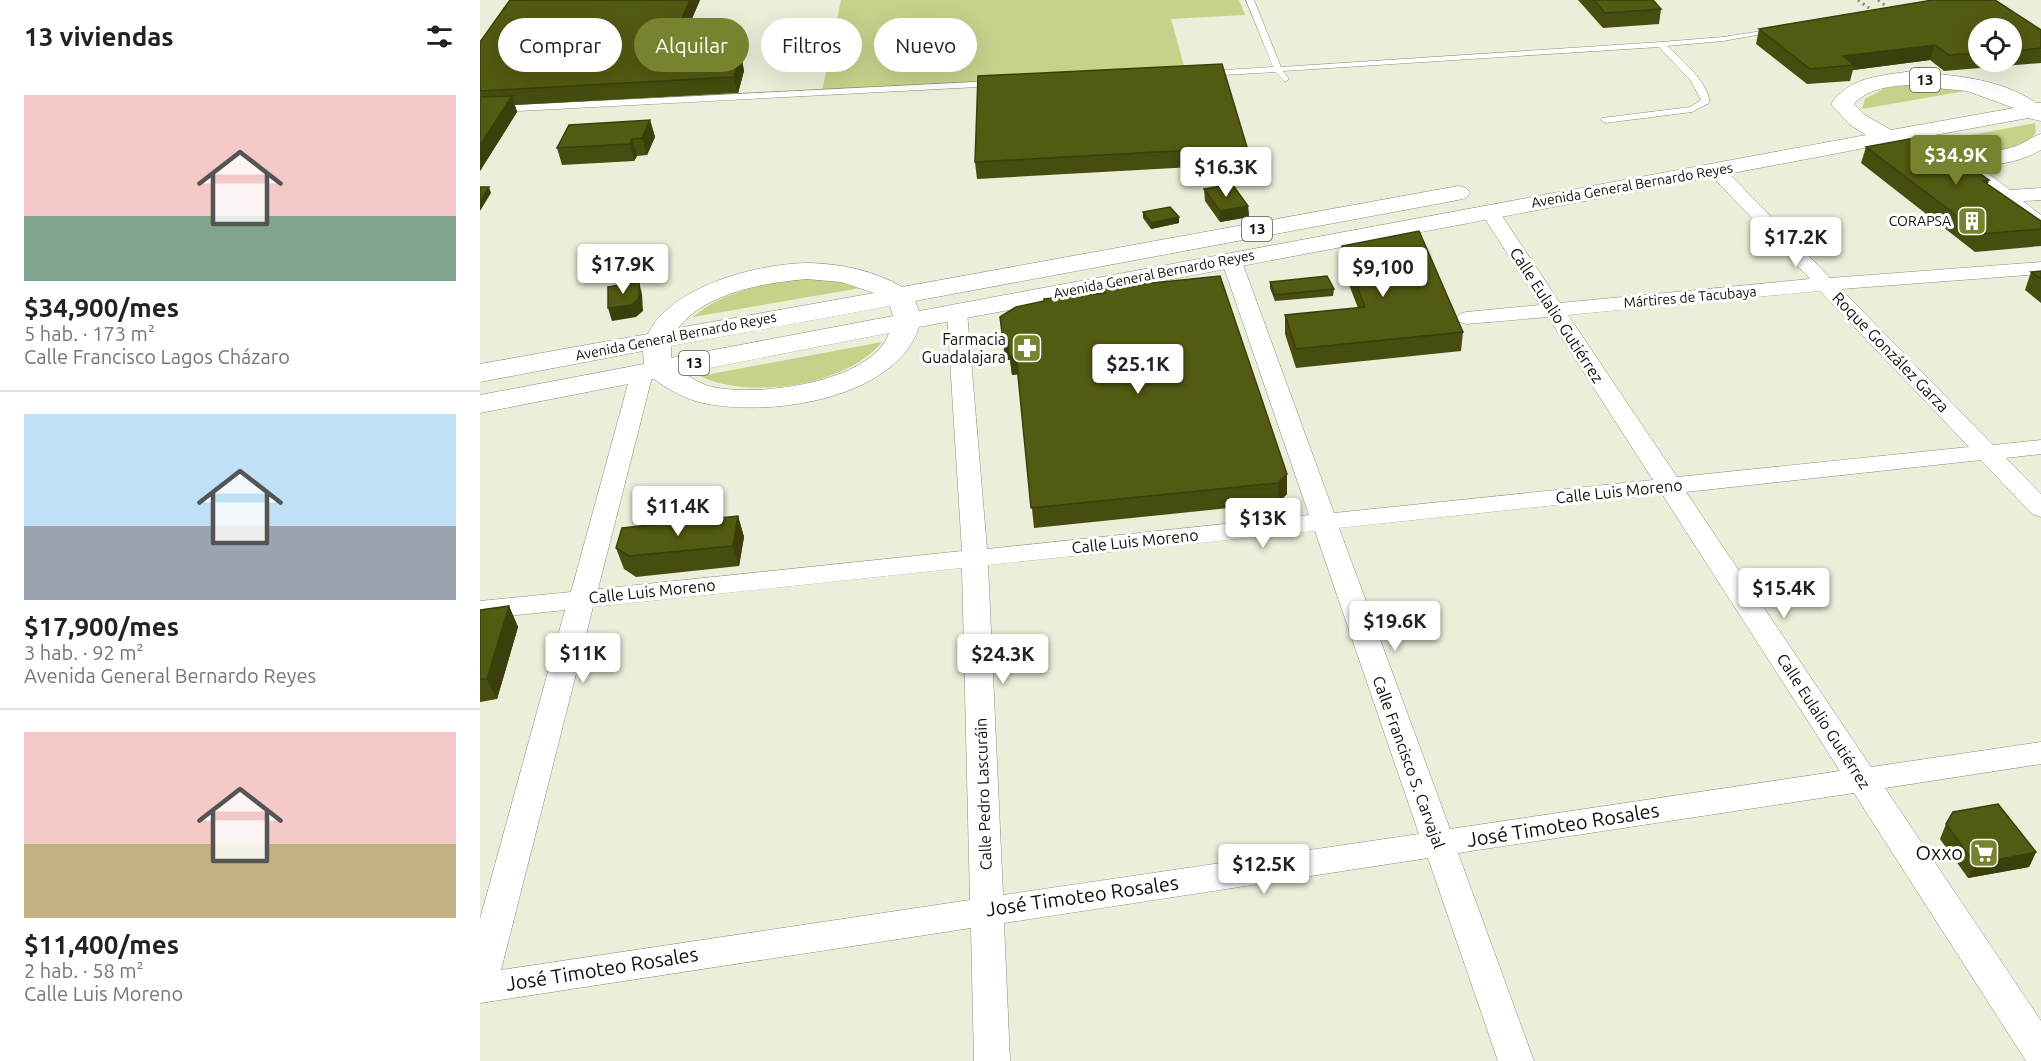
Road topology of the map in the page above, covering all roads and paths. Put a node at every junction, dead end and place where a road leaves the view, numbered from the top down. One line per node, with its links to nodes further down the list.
1 (1250, 0): 4 (lane)
2 (1780, 31): 3 (lane)
3 (1661, 44): 4 (lane); 12 (lane)
4 (1278, 70): 5 (lane); 6 (lane)
5 (1195, 74)
6 (1285, 79)
7 (1004, 84): 11 (lane)
8 (2002, 94): 9 (main road, Avenida General Bernardo Reyes / 13); 10 (main road, Avenida General Bernardo Reyes / 13); 13 (main road, 13)
9 (1950, 103)
10 (2037, 107): 14 (main road, Avenida General Bernardo Reyes / 13)
11 (480, 110)
12 (1605, 120)
13 (1856, 121): 14 (main road); 17 (main road, Avenida General Bernardo Reyes)
14 (1886, 126): 16 (main road); 18 (main road, Avenida General Bernardo Reyes / 13)
15 (2041, 141): 16 (main road)
16 (1954, 156): 20 (street)
17 (1625, 163)
18 (1715, 170): 21 (main road, Avenida General Bernardo Reyes / 13); 25 (street, Roque González Garza)
19 (2041, 194): 20 (street)
20 (2006, 196): 22 (street)
21 (1482, 200): 23 (main road, Avenida General Bernardo Reyes / 13); 26 (main road, Avenida General Bernardo Reyes / 13); 27 (street, Calle Eulalio Gutiérrez)
22 (2041, 224)
23 (1231, 259): 28 (main road, Avenida General Bernardo Reyes / 13); 38 (street, Calle Francisco S. Carvajal)
24 (2041, 268): 25 (street, Mártires de Tacubaya)
25 (1826, 284): 27 (street, Mártires de Tacubaya); 35 (street, Roque González Garza)
26 (902, 309): 28 (main road, Avenida General Bernardo Reyes / 13); 30 (main road, Avenida General Bernardo Reyes / 13); 30 (main road, 13); 31 (main road, Avenida General Bernardo Reyes / 13); 31 (main road, 13)
27 (1554, 310): 29 (street, Mártires de Tacubaya); 36 (street, Calle Eulalio Gutiérrez)
28 (957, 312): 39 (street, Calle Pedro Lascuráin)
29 (1466, 318)
30 (658, 339): 31 (main road, 13); 32 (main road, Avenida General Bernardo Reyes / 13)
31 (650, 371): 33 (main road, Avenida General Bernardo Reyes / 13); 40 (street)
32 (480, 373)
33 (480, 404)
34 (2041, 447): 35 (street, Calle Luis Moreno)
35 (1987, 452): 36 (street, Calle Luis Moreno); 37 (street, Roque González Garza)
36 (1669, 486): 38 (street, Calle Luis Moreno); 43 (street, Calle Eulalio Gutiérrez)
37 (2041, 509)
38 (1324, 521): 39 (street, Calle Luis Moreno); 44 (street, Calle Francisco S. Carvajal)
39 (975, 557): 40 (street, Calle Luis Moreno); 45 (street, Calle Pedro Lascuráin)
40 (582, 599): 41 (street, Calle Luis Moreno); 46 (street)
41 (480, 610)
42 (2041, 753): 43 (street, José Timoteo Rosales)
43 (1863, 780): 44 (street, José Timoteo Rosales); 48 (street, Calle Eulalio Gutiérrez)
44 (1438, 843): 45 (street, José Timoteo Rosales); 50 (street, Calle Francisco S. Carvajal)
45 (987, 910): 47 (street, José Timoteo Rosales); 49 (street, Calle Pedro Lascuráin)
46 (480, 983)
47 (480, 987)
48 (2041, 1052)
49 (992, 1061)
50 (1516, 1061)

